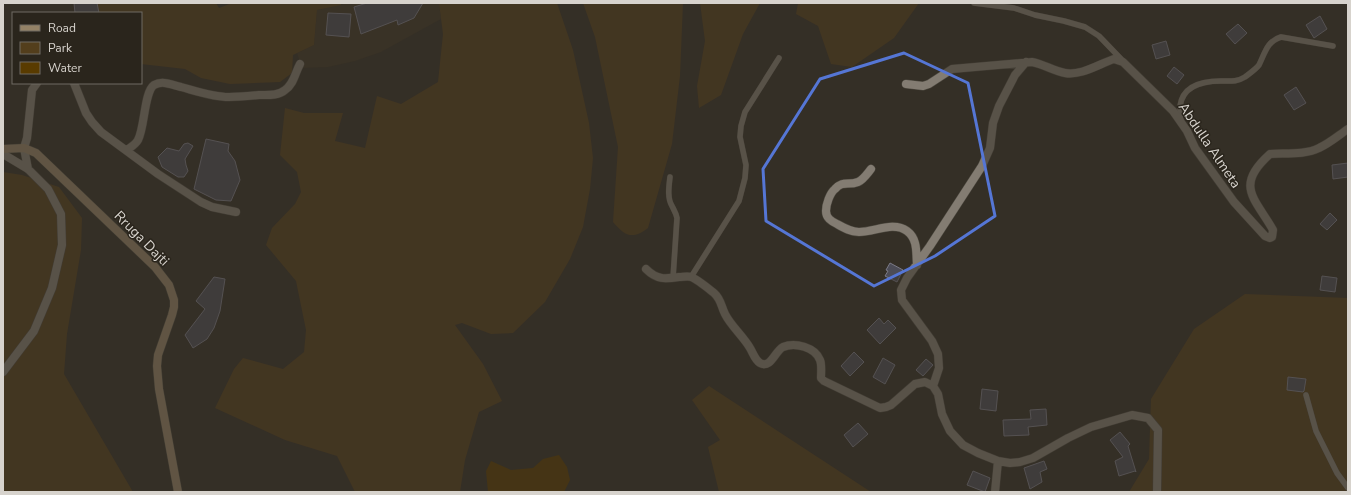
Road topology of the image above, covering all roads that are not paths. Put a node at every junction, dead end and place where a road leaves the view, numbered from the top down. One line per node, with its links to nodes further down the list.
1 (974, 3): 5 (lane)
2 (1333, 46): 10 (lane)
3 (779, 58): 22 (lane)
4 (1026, 62): 5 (street); 9 (street); 20 (street)
5 (1123, 62): 10 (street, Abdulla Almeta)
6 (300, 64): 14 (street)
7 (36, 84): 13 (street)
8 (74, 84): 14 (street)
9 (906, 84)
10 (1180, 122): 11 (street, Abdulla Almeta)
11 (1348, 129)
12 (3, 148): 13 (main road, Rruga Dajti)
13 (24, 148): 16 (street); 29 (main road, Rruga Dajti)
14 (127, 150): 19 (street)
15 (3, 154): 16 (street)
16 (28, 169): 24 (street)
17 (871, 170): 20 (street)
18 (670, 177): 23 (lane)
19 (236, 212)
20 (917, 265): 25 (street)
21 (646, 269): 23 (street)
22 (691, 277): 23 (street); 25 (street)
23 (673, 278)
24 (3, 372)
25 (933, 386): 27 (street)
26 (1306, 395): 28 (lane)
27 (998, 461): 30 (street); 31 (street)
28 (1348, 488)
29 (178, 492)
30 (995, 492)
31 (1157, 492)

